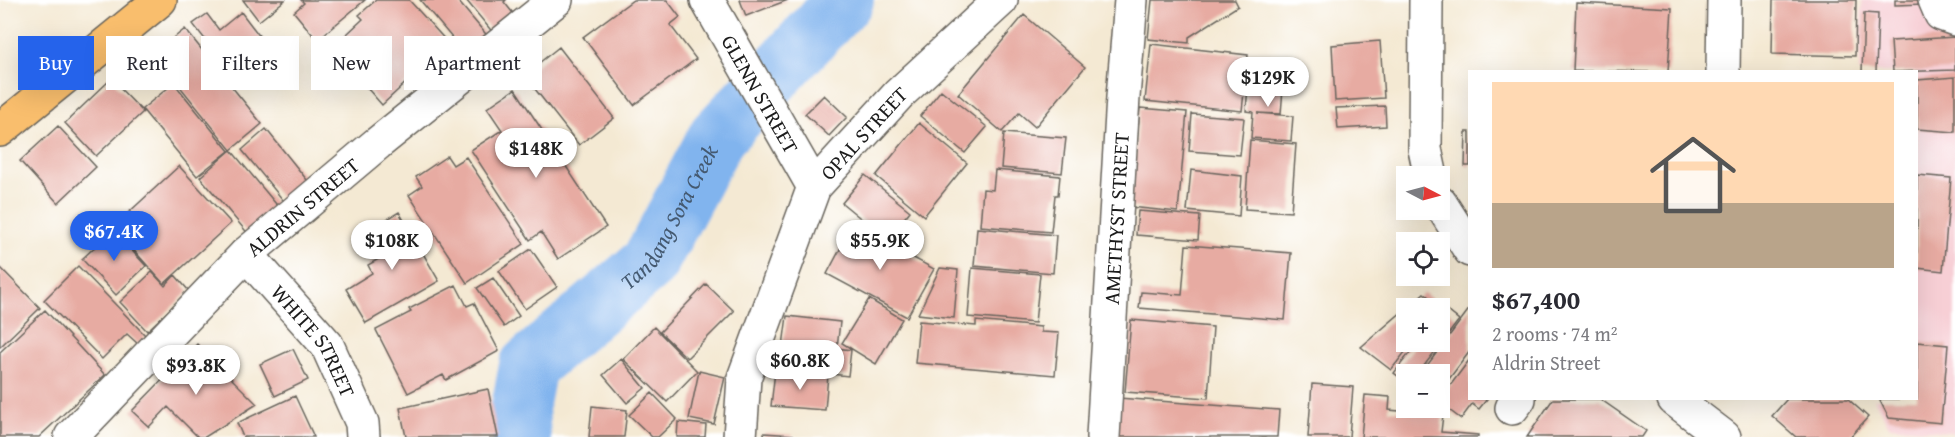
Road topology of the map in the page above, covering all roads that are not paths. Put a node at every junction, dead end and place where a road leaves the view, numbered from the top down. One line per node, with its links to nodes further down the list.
1 (160, 0): 11 (main road)
2 (556, 0): 16 (street, ALDRIN STREET)
3 (707, 0): 13 (street, GLENN STREET)
4 (1001, 0): 13 (street, OPAL STREET)
5 (1131, 0): 21 (street, AMETHYST STREET)
6 (1426, 0): 12 (street)
7 (1724, 0): 10 (street)
8 (1935, 0): 9 (street)
9 (1955, 19)
10 (1723, 70)
11 (0, 130)
12 (1429, 166)
13 (814, 187): 20 (street, OPAL STREET)
14 (1450, 219): 15 (street)
15 (1468, 247)
16 (246, 254): 18 (street, ALDRIN STREET); 19 (street, WHITE STREET)
17 (1675, 400): 22 (street)
18 (71, 437)
19 (363, 437)
20 (740, 437)
21 (1102, 437)
22 (1724, 437)

